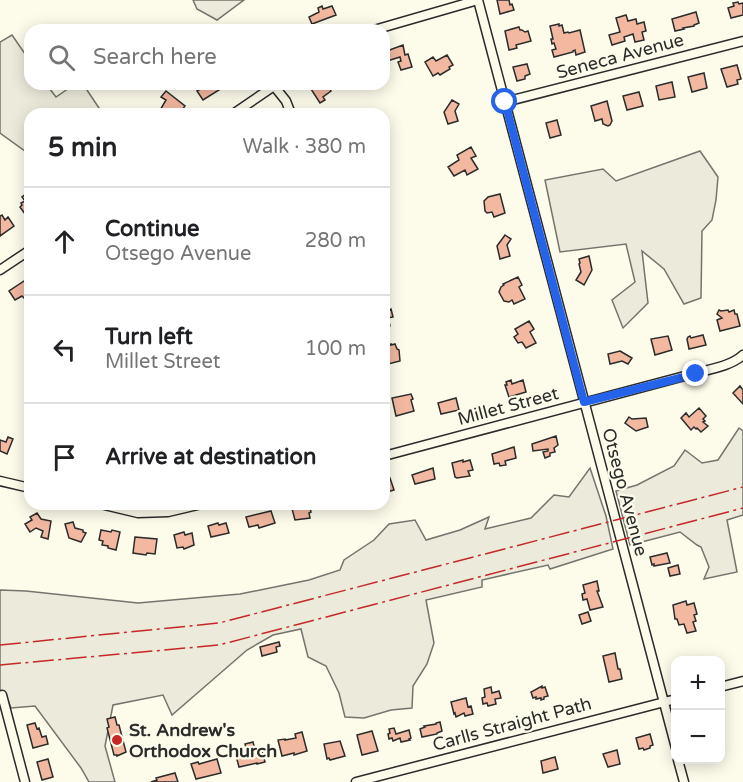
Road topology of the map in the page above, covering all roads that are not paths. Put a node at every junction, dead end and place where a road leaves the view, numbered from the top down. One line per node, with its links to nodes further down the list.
1 (478, 0): 2 (street); 6 (street, Otsego Avenue)
2 (390, 25)
3 (743, 41): 6 (street, Seneca Avenue)
4 (268, 90): 7 (street)
5 (279, 90): 8 (street)
6 (505, 102): 12 (street, Otsego Avenue)
7 (241, 108)
8 (289, 108)
9 (24, 254): 10 (street)
10 (0, 270)
11 (743, 355): 12 (street, Millet Street)
12 (584, 402): 13 (street, Millet Street); 22 (street, Otsego Avenue)
13 (390, 454)
14 (0, 481): 15 (street)
15 (24, 487)
16 (125, 510): 17 (street)
17 (176, 510)
18 (743, 681): 19 (street)
19 (725, 686)
20 (2, 695): 25 (street)
21 (671, 700): 22 (street, Carlls Straight Path)
22 (664, 702): 23 (street, Otsego Avenue); 26 (street, Carlls Straight Path)
23 (671, 731)
24 (679, 764): 27 (street)
25 (25, 782)
26 (356, 782)
27 (684, 782)

